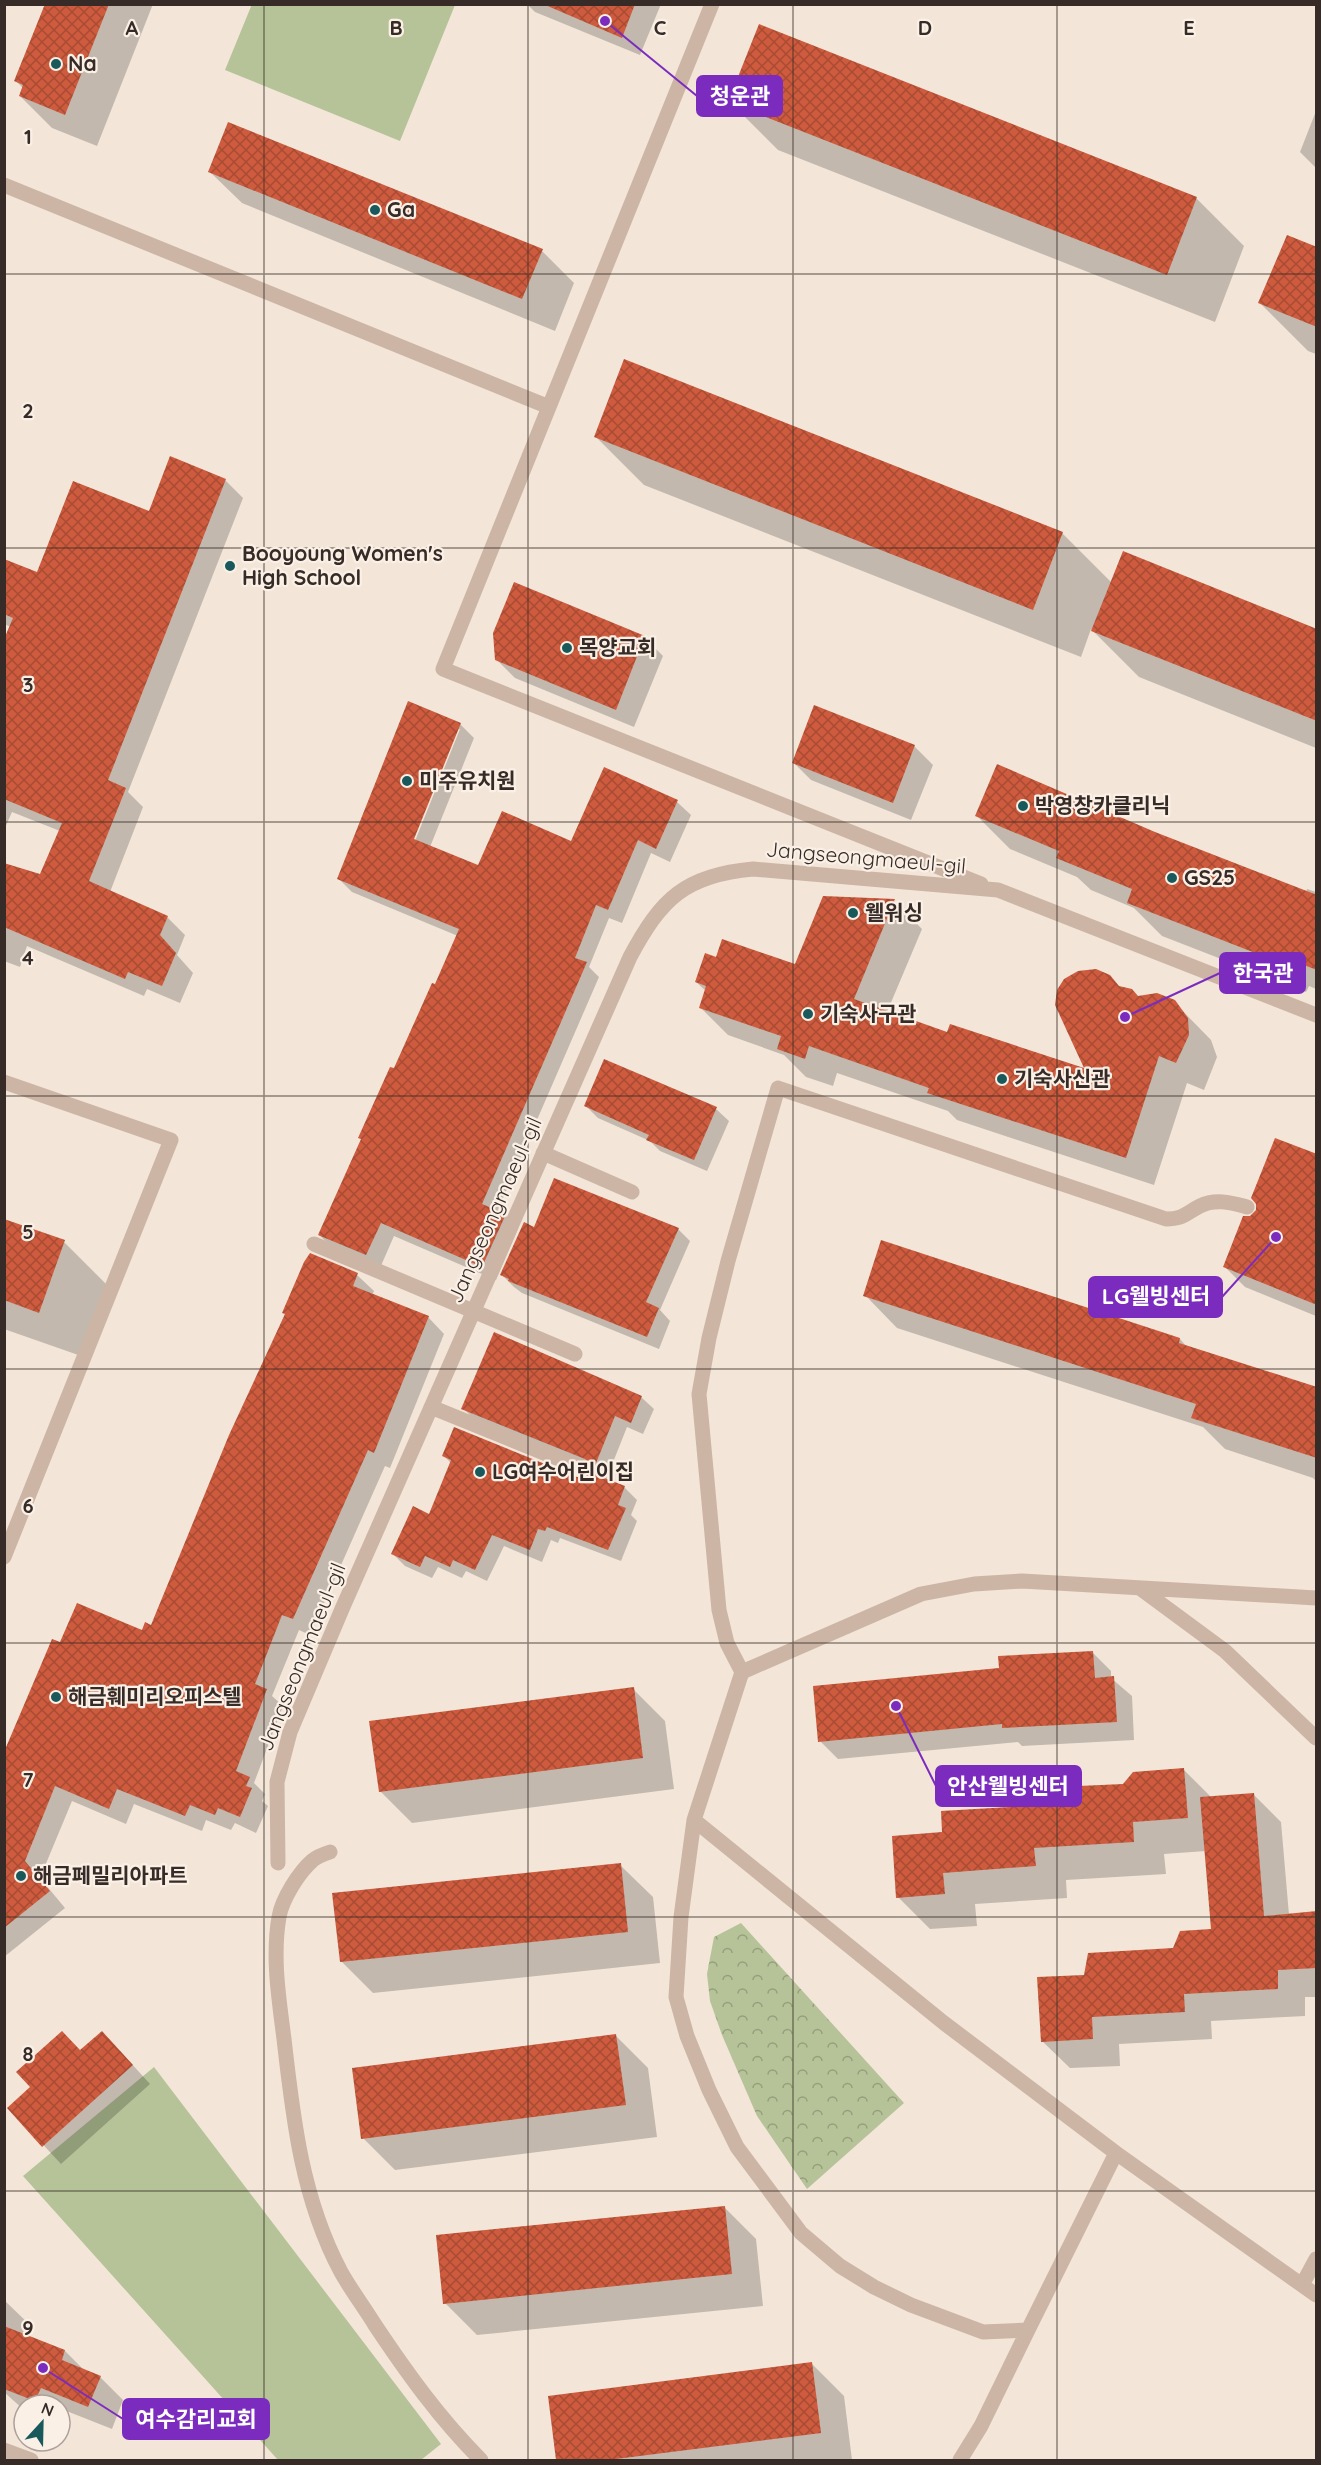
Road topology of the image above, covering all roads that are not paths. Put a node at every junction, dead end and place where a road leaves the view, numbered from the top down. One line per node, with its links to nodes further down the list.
1 (712, 4): 3 (street)
2 (4, 185): 3 (street)
3 (549, 407): 4 (street, Jangseongmaeul-gil)
4 (998, 890): 5 (street, Jangseongmaeul-gil); 7 (street, Jangseongmaeul-gil)
5 (1317, 1015)
6 (4, 1082): 15 (street)
7 (543, 1153): 8 (street); 11 (street, Jangseongmaeul-gil)
8 (632, 1192)
9 (1247, 1207): 18 (street)
10 (314, 1244): 11 (street)
11 (474, 1311): 12 (street); 13 (street, Jangseongmaeul-gil)
12 (575, 1354)
13 (431, 1407): 14 (street); 22 (street, Jangseongmaeul-gil)
14 (581, 1468)
15 (4, 1557)
16 (1140, 1588): 17 (street); 18 (street); 19 (street)
17 (1317, 1598)
18 (742, 1672): 20 (street)
19 (1317, 1738)
20 (694, 1820): 23 (street); 27 (street)
21 (330, 1852): 30 (street)
22 (278, 1863)
23 (1116, 2153): 25 (street); 27 (street)
24 (1317, 2259): 25 (street)
25 (1302, 2285): 26 (street)
26 (1317, 2295)
27 (1028, 2330): 31 (street)
28 (4, 2450): 29 (street)
29 (31, 2460)
30 (481, 2460)
31 (960, 2460)

